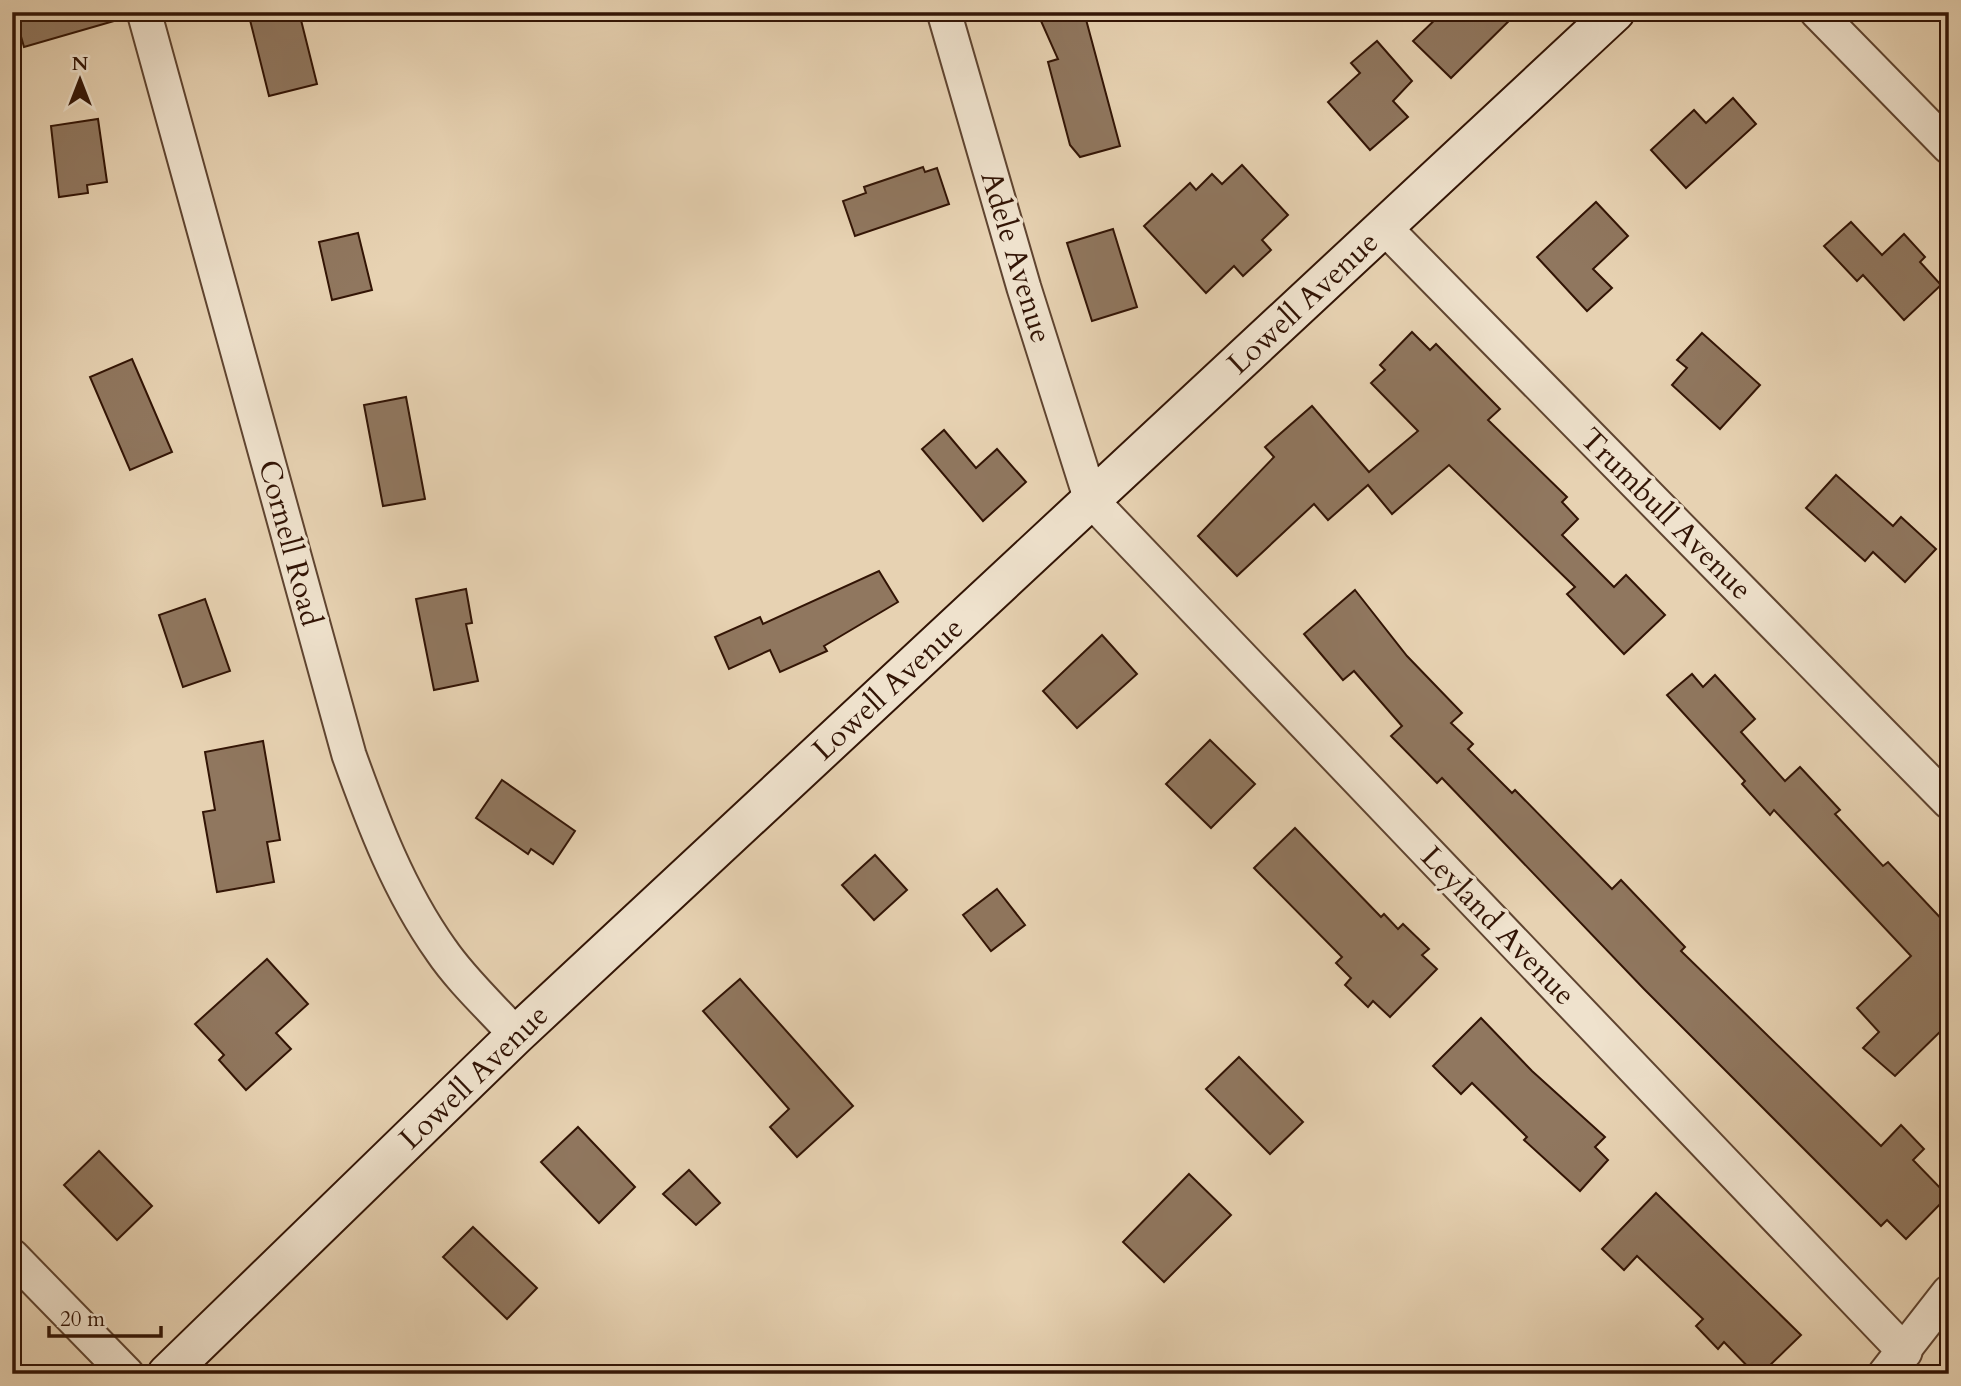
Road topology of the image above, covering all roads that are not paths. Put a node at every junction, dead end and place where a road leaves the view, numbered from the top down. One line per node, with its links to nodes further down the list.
1 (144, 12): 9 (street, Cornell Road)
2 (944, 12): 7 (street, Adele Avenue)
3 (1615, 12): 6 (main road, Lowell Avenue)
4 (1817, 12): 5 (street)
5 (1949, 147)
6 (1384, 227): 7 (main road, Lowell Avenue); 8 (street, Trumbull Avenue)
7 (1091, 500): 9 (main road, Lowell Avenue); 12 (street, Leyland Avenue)
8 (1949, 802)
9 (516, 1035): 14 (main road, Lowell Avenue)
10 (12, 1256): 13 (street)
11 (1949, 1292): 12 (street)
12 (1895, 1363)
13 (127, 1374)
14 (167, 1374)

